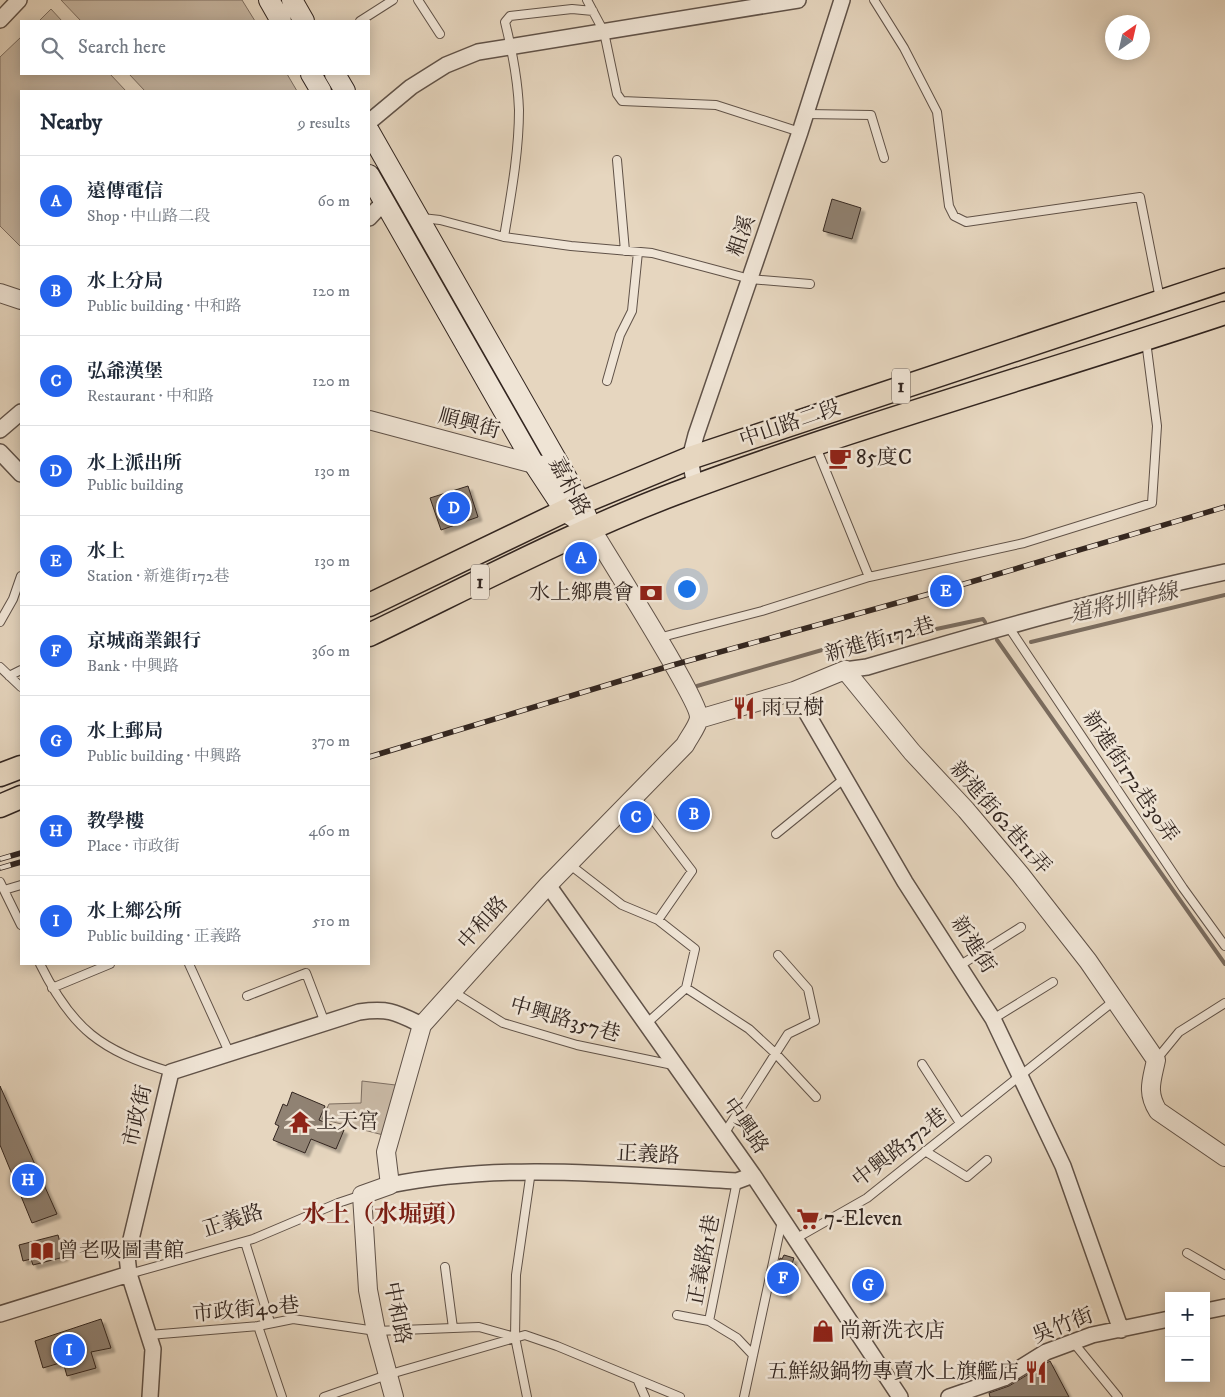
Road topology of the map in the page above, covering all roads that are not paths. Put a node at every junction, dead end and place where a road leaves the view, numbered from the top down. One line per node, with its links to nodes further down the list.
1 (19, 0): 11 (street)
2 (269, 0): 12 (main road)
3 (292, 0): 13 (main road)
4 (393, 0): 14 (lane)
5 (418, 0): 16 (lane)
6 (587, 0): 10 (lane)
7 (798, 0): 15 (street)
8 (842, 0): 22 (street, 粗溪)
9 (874, 0): 40 (lane)
10 (593, 11): 15 (lane); 17 (lane)
11 (1, 15)
12 (280, 20)
13 (303, 20)
14 (362, 20)
15 (604, 32): 17 (street); 24 (lane)
16 (440, 34)
17 (512, 48): 23 (street); 32 (lane)
18 (312, 75): 20 (main road)
19 (336, 75): 21 (main road)
20 (320, 90)
21 (344, 90)
22 (806, 114): 24 (street, 粗溪); 26 (lane)
23 (370, 121)
24 (800, 132): 35 (street, 粗溪)
25 (370, 134): 31 (main road, 嘉朴路)
26 (884, 158)
27 (617, 160): 33 (lane)
28 (370, 177): 29 (main road, 嘉朴路)
29 (384, 202): 30 (street); 51 (main road, 嘉朴路)
30 (370, 217)
31 (417, 217): 32 (lane); 52 (main road, 嘉朴路)
32 (504, 237): 33 (lane)
33 (624, 251): 34 (lane)
34 (638, 252): 35 (lane); 44 (lane)
35 (750, 278): 37 (lane); 50 (street, 粗溪)
36 (1225, 280): 40 (main road, 中山路二段 / 1)
37 (810, 284)
38 (0, 294): 39 (street)
39 (20, 300)
40 (1160, 301): 41 (main road, 中山路二段 / 1)
41 (1137, 309): 43 (main road); 50 (main road, 中山路二段 / 1)
42 (1225, 313): 43 (main road, 中山路二段 / 1)
43 (1146, 340): 48 (main road, 中山路二段 / 1); 58 (lane)
44 (606, 382)
45 (20, 413): 47 (street)
46 (370, 420): 51 (street, 順興街)
47 (0, 430)
48 (815, 444): 54 (main road, 中山路二段 / 1); 58 (lane)
49 (0, 452): 53 (street)
50 (690, 458): 54 (street, 粗溪); 55 (main road, 中山路二段 / 1)
51 (534, 464): 52 (street, 順興街); 55 (main road, 嘉朴路)
52 (559, 467): 55 (main road, 嘉朴路)
53 (20, 472)
54 (695, 487): 56 (main road, 中山路二段 / 1)
55 (573, 507): 56 (main road, 嘉朴路); 60 (main road, 中山路二段 / 1)
56 (591, 528): 63 (main road, 中山路二段 / 1); 64 (street)
57 (1225, 572): 62 (street, 新進街172巷)
58 (870, 577): 64 (lane)
59 (20, 578): 61 (lane)
60 (370, 605)
61 (0, 622)
62 (1008, 626): 67 (street, 新進街172巷); 87 (lane, 新進街172巷30弄)
63 (370, 635)
64 (656, 639): 71 (street)
65 (0, 667): 68 (lane)
66 (20, 670): 68 (lane)
67 (845, 670): 70 (street, 新進街172巷); 98 (street, 新進街62巷11弄)
68 (9, 676): 69 (lane)
69 (20, 686)
70 (794, 691): 71 (street); 74 (street, 新進街)
71 (699, 719): 76 (street, 中和路)
72 (20, 767): 73 (main road)
73 (0, 775)
74 (845, 778): 78 (lane); 92 (street, 新進街)
75 (20, 796): 77 (main road)
76 (635, 796): 79 (street, 中和路); 84 (lane)
77 (0, 806)
78 (776, 834)
79 (569, 864): 82 (street, 中和路); 84 (lane)
80 (0, 882): 83 (lane)
81 (20, 885): 83 (lane)
82 (548, 885): 96 (street, 中和路); 102 (street, 中興路)
83 (4, 890): 85 (lane)
84 (658, 920): 95 (lane)
85 (20, 923)
86 (1021, 927): 92 (lane)
87 (1225, 946)
88 (778, 955): 105 (lane)
89 (40, 965): 94 (lane)
90 (108, 965): 94 (lane)
91 (189, 965): 104 (lane)
92 (959, 966): 100 (street, 新進街)
93 (1053, 982): 100 (lane)
94 (52, 988): 109 (lane)
95 (686, 988): 102 (lane); 105 (lane)
96 (452, 991): 103 (street, 中和路); 108 (lane, 中興路357巷)
97 (247, 996): 101 (lane)
98 (1115, 1000): 106 (street, 新進街62巷11弄); 110 (lane, 中興路372巷)
99 (1225, 1003): 106 (lane)
100 (994, 1019): 110 (street, 新進街)
101 (325, 1023): 103 (street, 市政街); 104 (street, 市政街)
102 (646, 1024): 108 (street, 中興路)
103 (422, 1025): 120 (street, 中和路)
104 (230, 1052): 109 (street, 市政街)
105 (776, 1054): 111 (lane); 113 (lane)
106 (1156, 1060): 115 (street)
107 (922, 1064): 112 (lane)
108 (675, 1065): 113 (street, 中興路)
109 (171, 1072): 127 (street, 市政街)
110 (1020, 1075): 112 (lane, 中興路372巷); 138 (street, 新進街)
111 (816, 1097)
112 (960, 1123): 114 (lane, 中興路372巷)
113 (724, 1134): 118 (street, 中興路)
114 (925, 1151): 116 (lane); 123 (lane, 中興路372巷)
115 (1225, 1157)
116 (987, 1160)
117 (531, 1171): 119 (street, 正義路); 120 (street, 正義路); 141 (lane)
118 (753, 1175): 119 (street, 正義路); 122 (street, 中興路)
119 (737, 1180): 134 (lane, 正義路1巷)
120 (390, 1185): 121 (street)
121 (362, 1196): 124 (lane, 正義路); 139 (street, 中和路)
122 (782, 1220): 123 (street, 中興路); 143 (lane)
123 (795, 1239): 154 (street, 中興路)
124 (245, 1242): 127 (lane, 正義路); 135 (lane)
125 (1187, 1253): 128 (lane)
126 (445, 1267): 137 (lane)
127 (128, 1274): 131 (street, 正義路); 140 (street, 市政街)
128 (1225, 1275)
129 (1225, 1307): 130 (street)
130 (1210, 1310)
131 (0, 1314)
132 (677, 1315): 134 (lane)
133 (1165, 1320): 138 (street, 吳竹街)
134 (710, 1321): 143 (lane, 正義路1巷)
135 (270, 1322): 136 (lane, 市政街40巷); 139 (lane, 市政街40巷)
136 (258, 1326): 140 (lane, 市政街40巷); 147 (lane)
137 (452, 1328): 139 (lane, 市政街40巷); 141 (lane, 市政街40巷)
138 (1121, 1330): 142 (street, 吳竹街)
139 (376, 1331): 144 (street, 中和路)
140 (150, 1335): 146 (street, 市政街)
141 (515, 1336): 144 (lane); 145 (lane, 市政街40巷); 150 (lane)
142 (1073, 1342): 155 (street, 吳竹街); 156 (lane)
143 (753, 1355): 153 (lane)
144 (387, 1374): 148 (lane); 149 (street, 中和路)
145 (638, 1381): 151 (lane); 152 (lane, 市政街40巷)
146 (150, 1397)
147 (282, 1397)
148 (324, 1397)
149 (394, 1397)
150 (527, 1397)
151 (645, 1397)
152 (680, 1397)
153 (744, 1397)
154 (900, 1397)
155 (950, 1397)
156 (1118, 1397)

